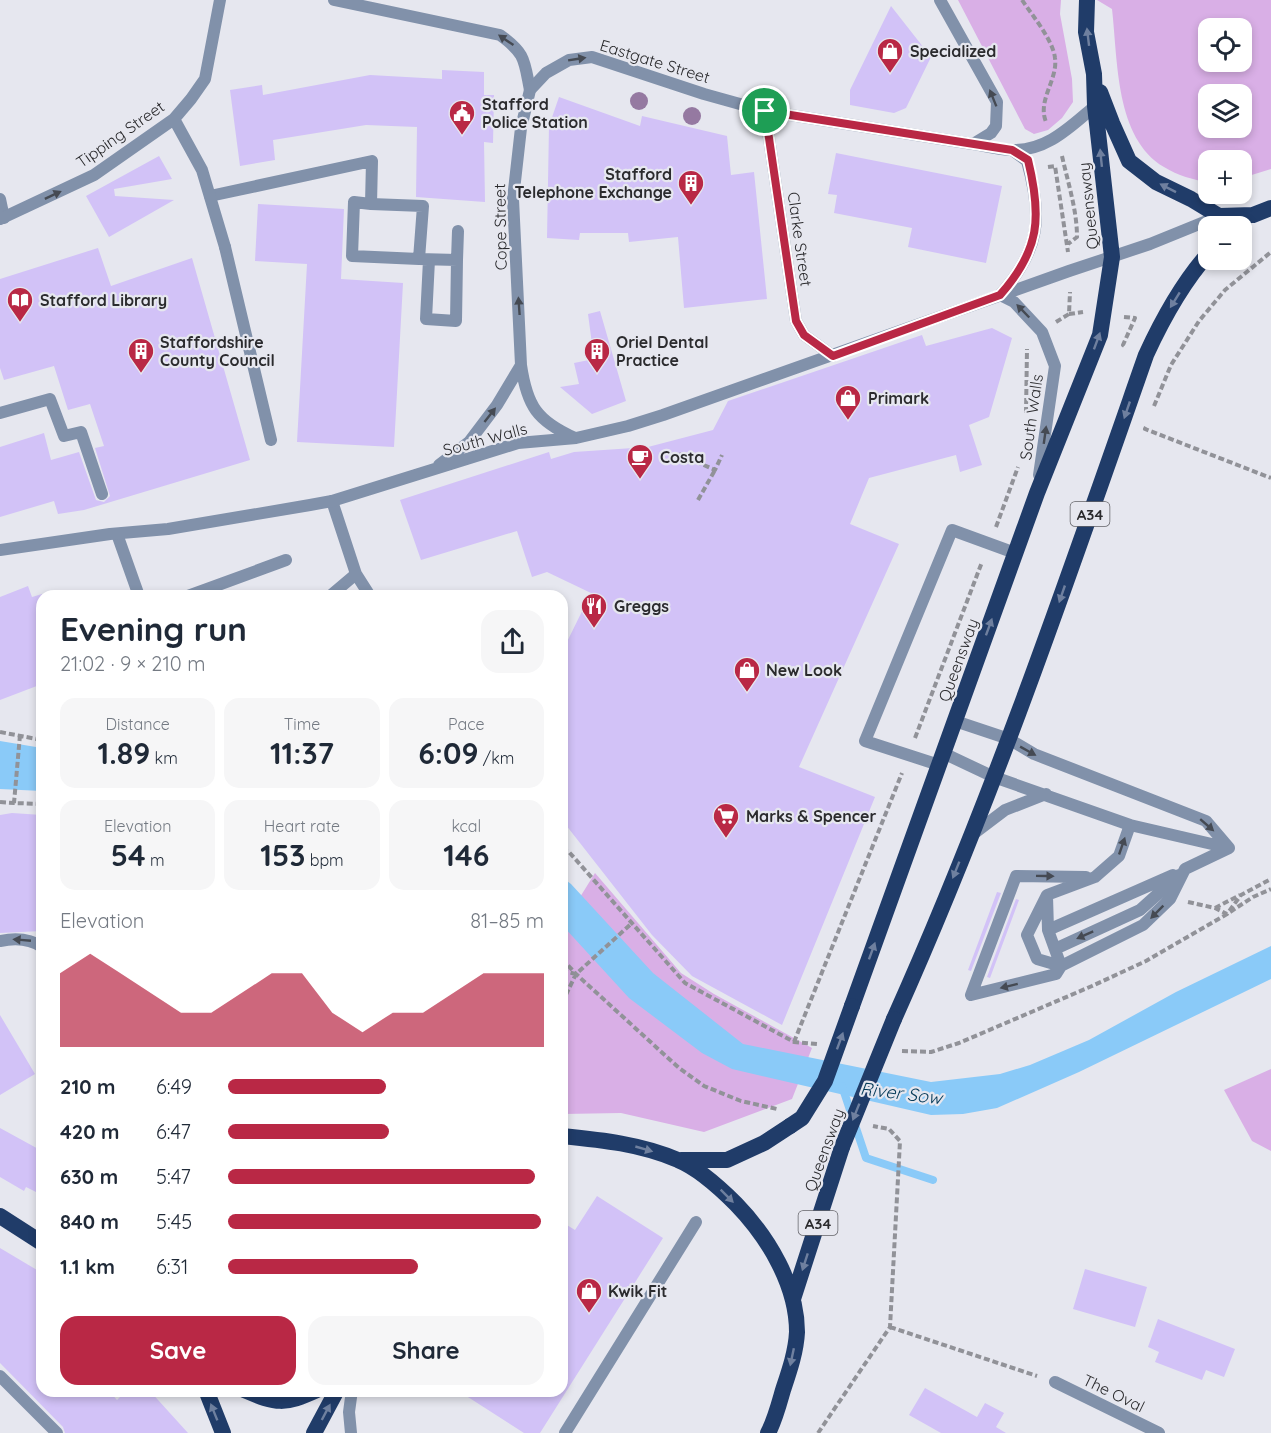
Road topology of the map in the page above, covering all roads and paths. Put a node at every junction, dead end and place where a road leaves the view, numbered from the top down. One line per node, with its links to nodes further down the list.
1 (220, 0): 10 (street, Tipping Street)
2 (334, 0): 7 (street, one-way to 2)
3 (940, 0): 12 (street, one-way to 3)
4 (1022, 0): 11 (path)
5 (1087, 0): 6 (highway, Queensway, one-way to 5)
6 (1094, 74): 8 (highway, Queensway); 20 (highway, Queensway, one-way to 6)
7 (530, 90): 9 (street, Eastgate Street, one-way to 9); 37 (street, Cope Street, one-way to 7)
8 (1095, 106): 13 (street, Eastgate Street); 26 (highway, Queensway, one-way to 8)
9 (765, 111): 12 (street, Eastgate Street); 36 (street, Clarke Street)
10 (174, 119): 15 (street); 21 (street, Tipping Street, one-way to 10)
11 (1048, 128)
12 (973, 144): 13 (street, Eastgate Street)
13 (1012, 150): 31 (street)
14 (1061, 152): 24 (path)
15 (210, 196): 17 (street); 43 (street)
16 (0, 199): 21 (street)
17 (371, 204): 27 (street); 27 (street)
18 (1271, 208): 19 (highway)
19 (1253, 215): 20 (highway)
20 (1220, 216)
21 (2, 219)
22 (1198, 224): 26 (street, South Walls)
23 (458, 231): 28 (street)
24 (1067, 244)
25 (1271, 252): 38 (path)
26 (1112, 257): 31 (street, South Walls); 50 (highway, Queensway, one-way to 26)
27 (424, 259): 28 (street); 28 (street)
28 (457, 260)
29 (1198, 266): 68 (highway, Queensway / A34, one-way to 68)
30 (1070, 280): 33 (path)
31 (1000, 295): 36 (street, South Walls); 50 (street, South Walls, one-way to 31)
32 (1084, 312): 33 (path)
33 (1069, 314): 34 (path)
34 (1054, 324)
35 (1030, 344): 41 (path)
36 (833, 356): 42 (street, South Walls)
37 (521, 365): 42 (street, Cope Street); 47 (street, one-way to 37)
38 (1154, 407)
39 (0, 412): 51 (street)
40 (1149, 418): 49 (path)
41 (1026, 423)
42 (576, 438): 47 (street, South Walls)
43 (271, 440)
44 (679, 454): 48 (path)
45 (722, 455): 48 (path)
46 (1022, 457): 55 (path)
47 (434, 470): 53 (street, South Walls)
48 (715, 470): 52 (path)
49 (1271, 478)
50 (1037, 493): 57 (highway, Queensway)
51 (102, 494)
52 (698, 500)
53 (332, 501): 54 (street, South Walls); 59 (street)
54 (117, 534): 56 (street, South Walls); 60 (street)
55 (989, 544): 57 (street); 69 (path); 69 (street)
56 (0, 550)
57 (1015, 553): 64 (highway, Queensway, one-way to 57)
58 (286, 560): 61 (street)
59 (356, 574): 62 (street); 63 (street)
60 (137, 590)
61 (204, 590)
62 (337, 590)
63 (366, 590)
64 (955, 721): 68 (street); 70 (highway, Queensway)
65 (0, 732): 66 (path)
66 (20, 735): 67 (path); 74 (path)
67 (36, 739)
68 (1009, 740): 71 (highway, Queensway / A34); 78 (street, one-way to 78)
69 (909, 755): 70 (street); 89 (path)
70 (941, 759): 71 (street); 100 (highway, Queensway, one-way to 70, bridge)
71 (994, 777): 72 (street); 77 (highway, Queensway / A34)
72 (1046, 794): 76 (street); 77 (street)
73 (0, 802): 74 (path)
74 (14, 803): 75 (path)
75 (36, 804)
76 (1130, 825): 78 (street); 81 (street, one-way to 76)
77 (970, 837): 107 (highway, Queensway / A34, one-way to 107, bridge)
78 (1228, 848): 80 (street)
79 (568, 852): 89 (path)
80 (1185, 869): 86 (street); 90 (street); 93 (street, one-way to 93)
81 (1095, 877): 84 (street); 95 (street, one-way to 81)
82 (1271, 879): 85 (path)
83 (1271, 889): 88 (path)
84 (1047, 895): 90 (street); 95 (street)
85 (1241, 895): 87 (path); 88 (path)
86 (1170, 899): 87 (path); 95 (street, one-way to 95)
87 (1215, 908): 88 (path)
88 (1227, 914): 99 (path)
89 (631, 924): 97 (path)
90 (1048, 930): 93 (street)
91 (0, 941): 92 (street, one-way to 91)
92 (36, 943)
93 (1055, 949): 95 (street)
94 (568, 964): 97 (path)
95 (1061, 966)
96 (568, 971): 97 (path)
97 (578, 972): 98 (path); 100 (path)
98 (568, 991)
99 (959, 1043)
100 (787, 1118): 103 (highway, Queensway)
101 (866, 1125): 108 (path)
102 (568, 1137): 103 (highway, one-way to 103)
103 (681, 1160): 107 (highway, one-way to 107)
104 (0, 1216): 106 (highway)
105 (696, 1222): 121 (street)
106 (36, 1240)
107 (794, 1299): 116 (highway, one-way to 116)
108 (890, 1327): 110 (path); 122 (path)
109 (0, 1376): 117 (street)
110 (1055, 1382): 123 (street, The Oval)
111 (209, 1397): 118 (highway, one-way to 111)
112 (261, 1397): 113 (highway)
113 (301, 1397)
114 (333, 1397): 119 (highway, one-way to 114)
115 (351, 1397): 120 (street)
116 (769, 1430)
117 (57, 1433)
118 (223, 1433)
119 (314, 1433)
120 (351, 1433)
121 (565, 1433)
122 (818, 1433)
123 (1159, 1433)

